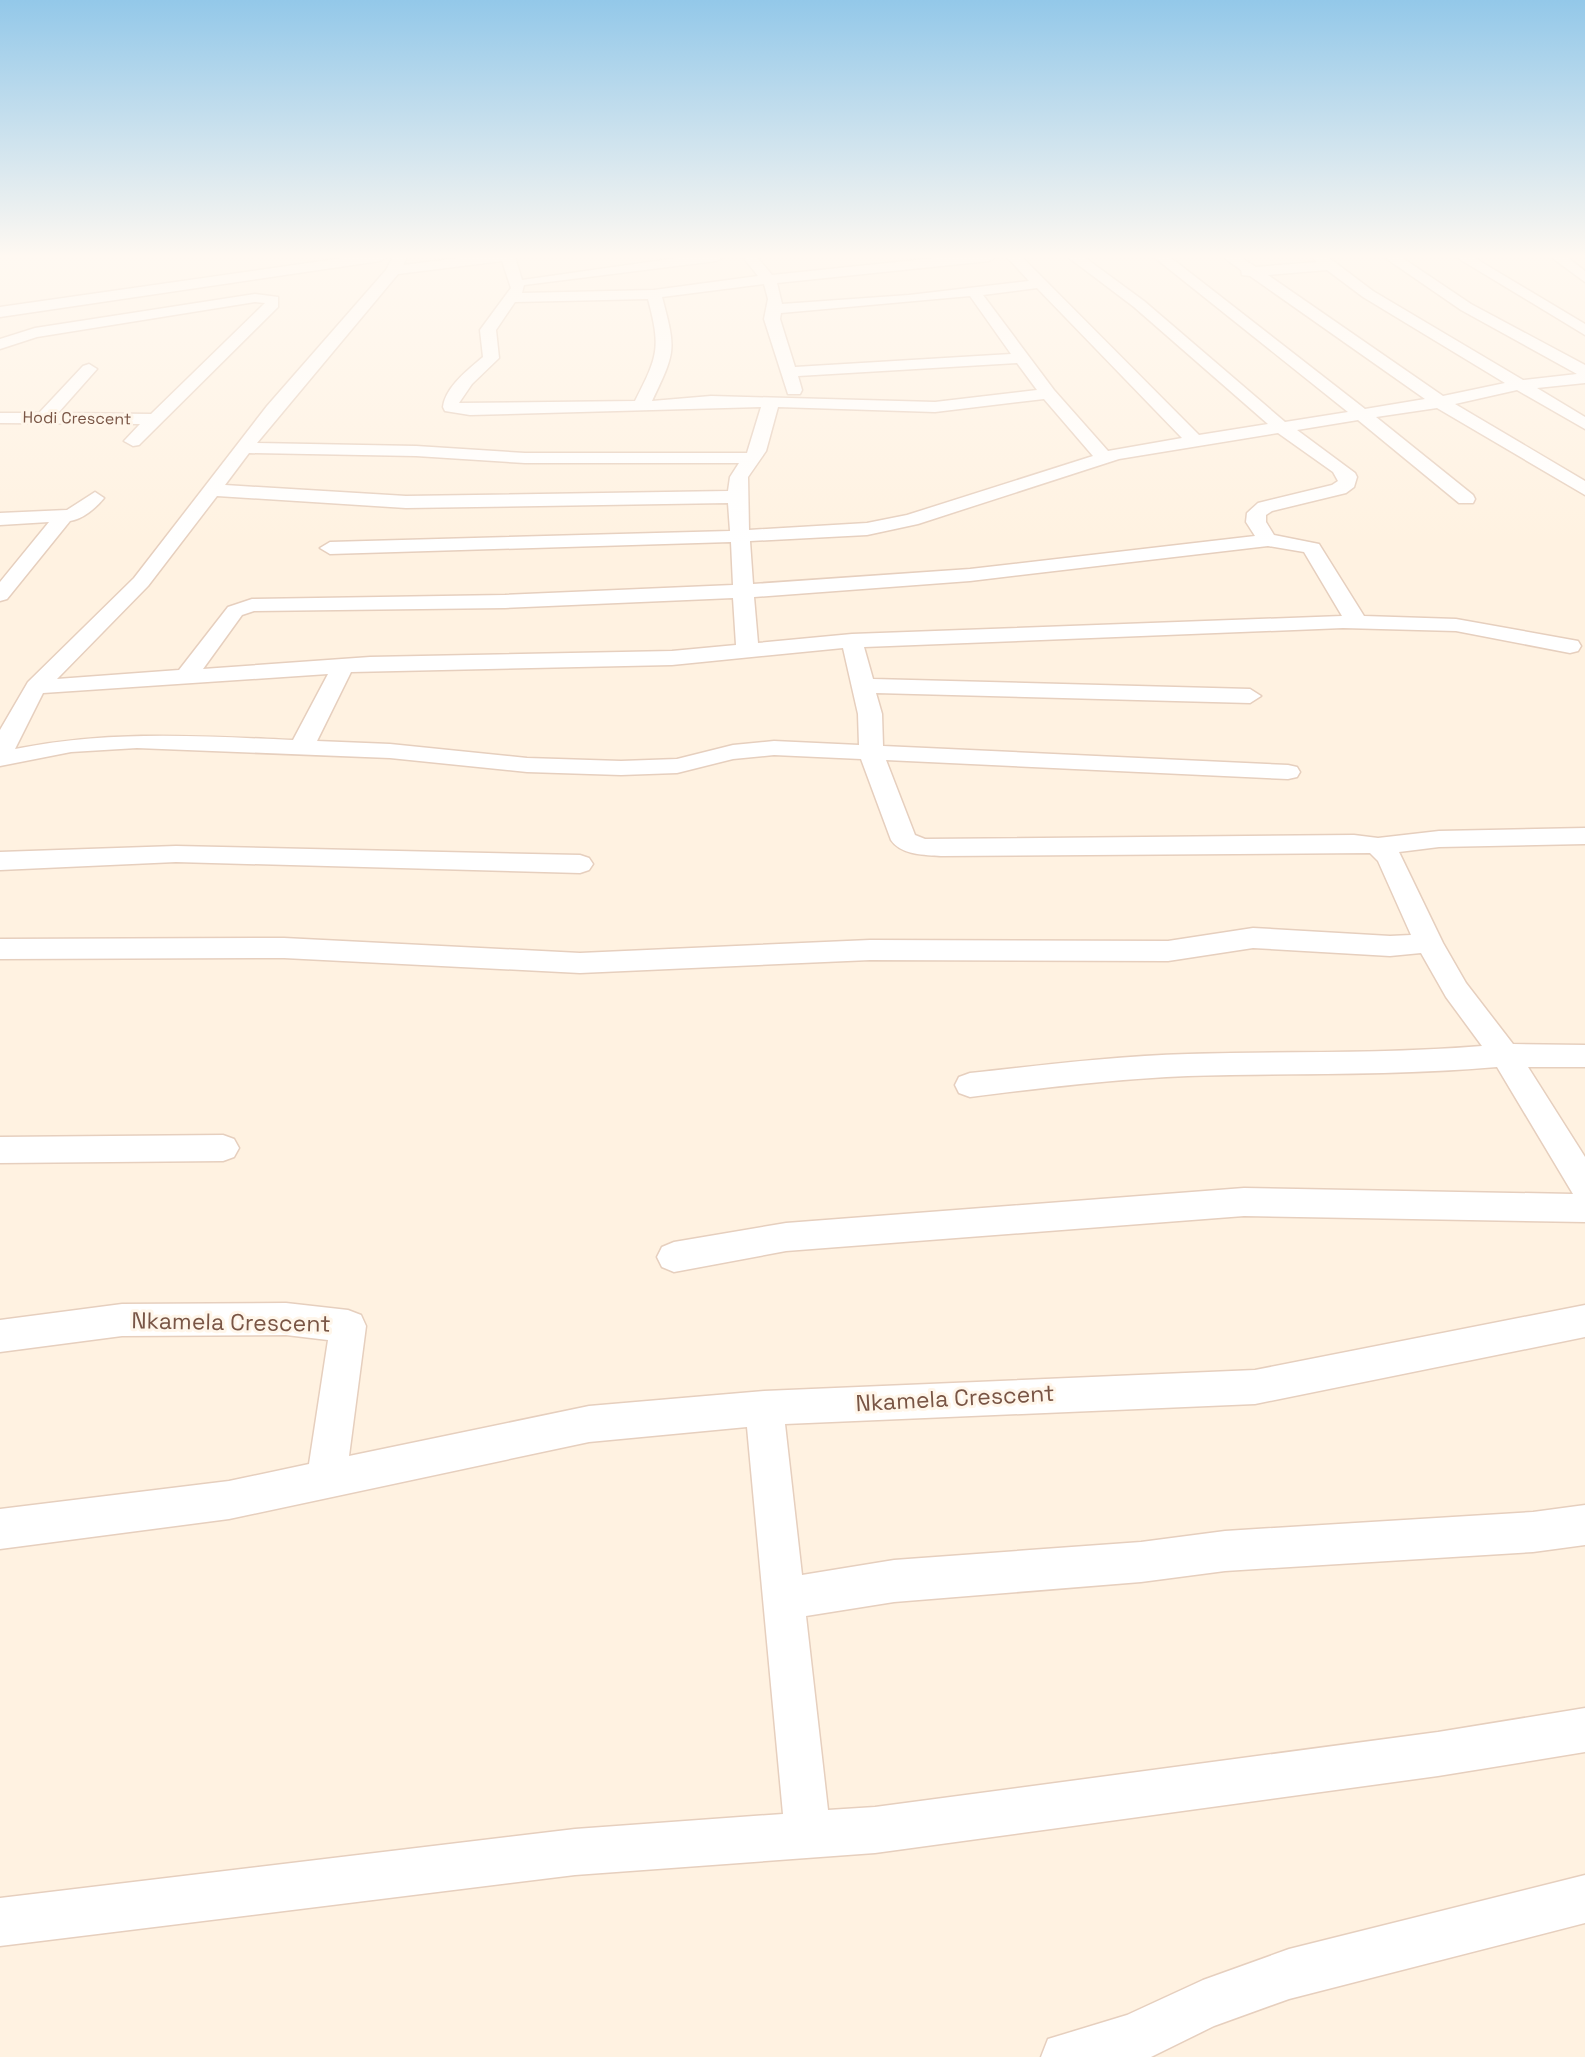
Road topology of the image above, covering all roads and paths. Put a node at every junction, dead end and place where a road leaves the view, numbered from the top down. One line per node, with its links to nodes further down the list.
1 (223, 353): 26 (street, Hodi Crescent)
2 (319, 353): 31 (street)
3 (490, 353): 22 (street)
4 (663, 353): 22 (street)
5 (783, 353): 15 (street)
6 (1017, 353): 13 (street)
7 (1110, 353): 29 (street)
8 (1196, 353): 28 (street)
9 (1283, 353): 23 (street)
10 (1373, 353): 20 (street)
11 (1466, 353): 18 (street)
12 (1550, 353): 16 (street)
13 (1020, 358): 15 (street); 19 (street)
14 (89, 369): 25 (street)
15 (789, 372): 21 (street)
16 (1585, 372)
17 (1585, 378): 18 (street)
18 (1519, 385): 20 (street); 27 (street)
19 (1048, 394): 21 (street); 32 (street)
20 (1440, 401): 23 (street); 34 (street)
21 (779, 402): 22 (street); 33 (street)
22 (641, 406)
23 (1360, 414): 28 (street); 38 (street)
24 (0, 418): 25 (street, Hodi Crescent)
25 (44, 418): 26 (street, Hodi Crescent)
26 (153, 419): 30 (street, Hodi Crescent)
27 (1585, 424)
28 (1281, 426): 29 (street); 42 (street)
29 (1194, 440): 32 (street)
30 (133, 441)
31 (244, 448): 33 (street); 35 (street)
32 (1104, 457): 41 (street)
33 (752, 458): 36 (street)
34 (1585, 489)
35 (212, 490): 36 (street); 53 (street)
36 (736, 497): 41 (street)
37 (95, 498): 39 (street)
38 (1466, 499)
39 (63, 517): 40 (street); 45 (street)
40 (0, 519)
41 (738, 537): 43 (street); 44 (street)
42 (1268, 540): 44 (street); 46 (street)
43 (330, 548)
44 (744, 591): 49 (street); 51 (street)
45 (0, 595)
46 (1357, 622): 47 (street); 48 (street)
47 (852, 641): 49 (street); 52 (street)
48 (1570, 646)
49 (747, 650): 50 (street)
50 (343, 666): 51 (street); 56 (street)
51 (185, 678): 53 (street)
52 (863, 686): 54 (street); 57 (street)
53 (36, 687): 55 (street)
54 (1250, 696)
55 (9, 718): 58 (street)
56 (302, 748): 57 (street); 58 (street)
57 (871, 754): 59 (street); 61 (street)
58 (0, 756)
59 (1288, 772)
60 (1585, 836): 61 (street)
61 (1378, 846): 64 (street)
62 (0, 862): 63 (street)
63 (580, 864)
64 (1429, 943): 65 (street); 66 (street)
65 (0, 949)
66 (1505, 1055): 67 (street); 68 (street); 71 (street)
67 (1585, 1056)
68 (970, 1085)
69 (223, 1148): 70 (street)
70 (0, 1150)
71 (1585, 1185)
72 (1585, 1208): 73 (street)
73 (674, 1257)
74 (1585, 1321): 76 (street, Nkamela Crescent)
75 (0, 1336): 77 (street, Nkamela Crescent)
76 (764, 1408): 77 (street, Nkamela Crescent); 80 (street)
77 (326, 1481): 79 (street, Nkamela Crescent)
78 (1585, 1525): 80 (street)
79 (0, 1529)
80 (784, 1599): 82 (street)
81 (1585, 1730): 82 (street)
82 (808, 1834): 84 (street)
83 (1585, 1899): 85 (street)
84 (0, 1922)
85 (1066, 2057)

